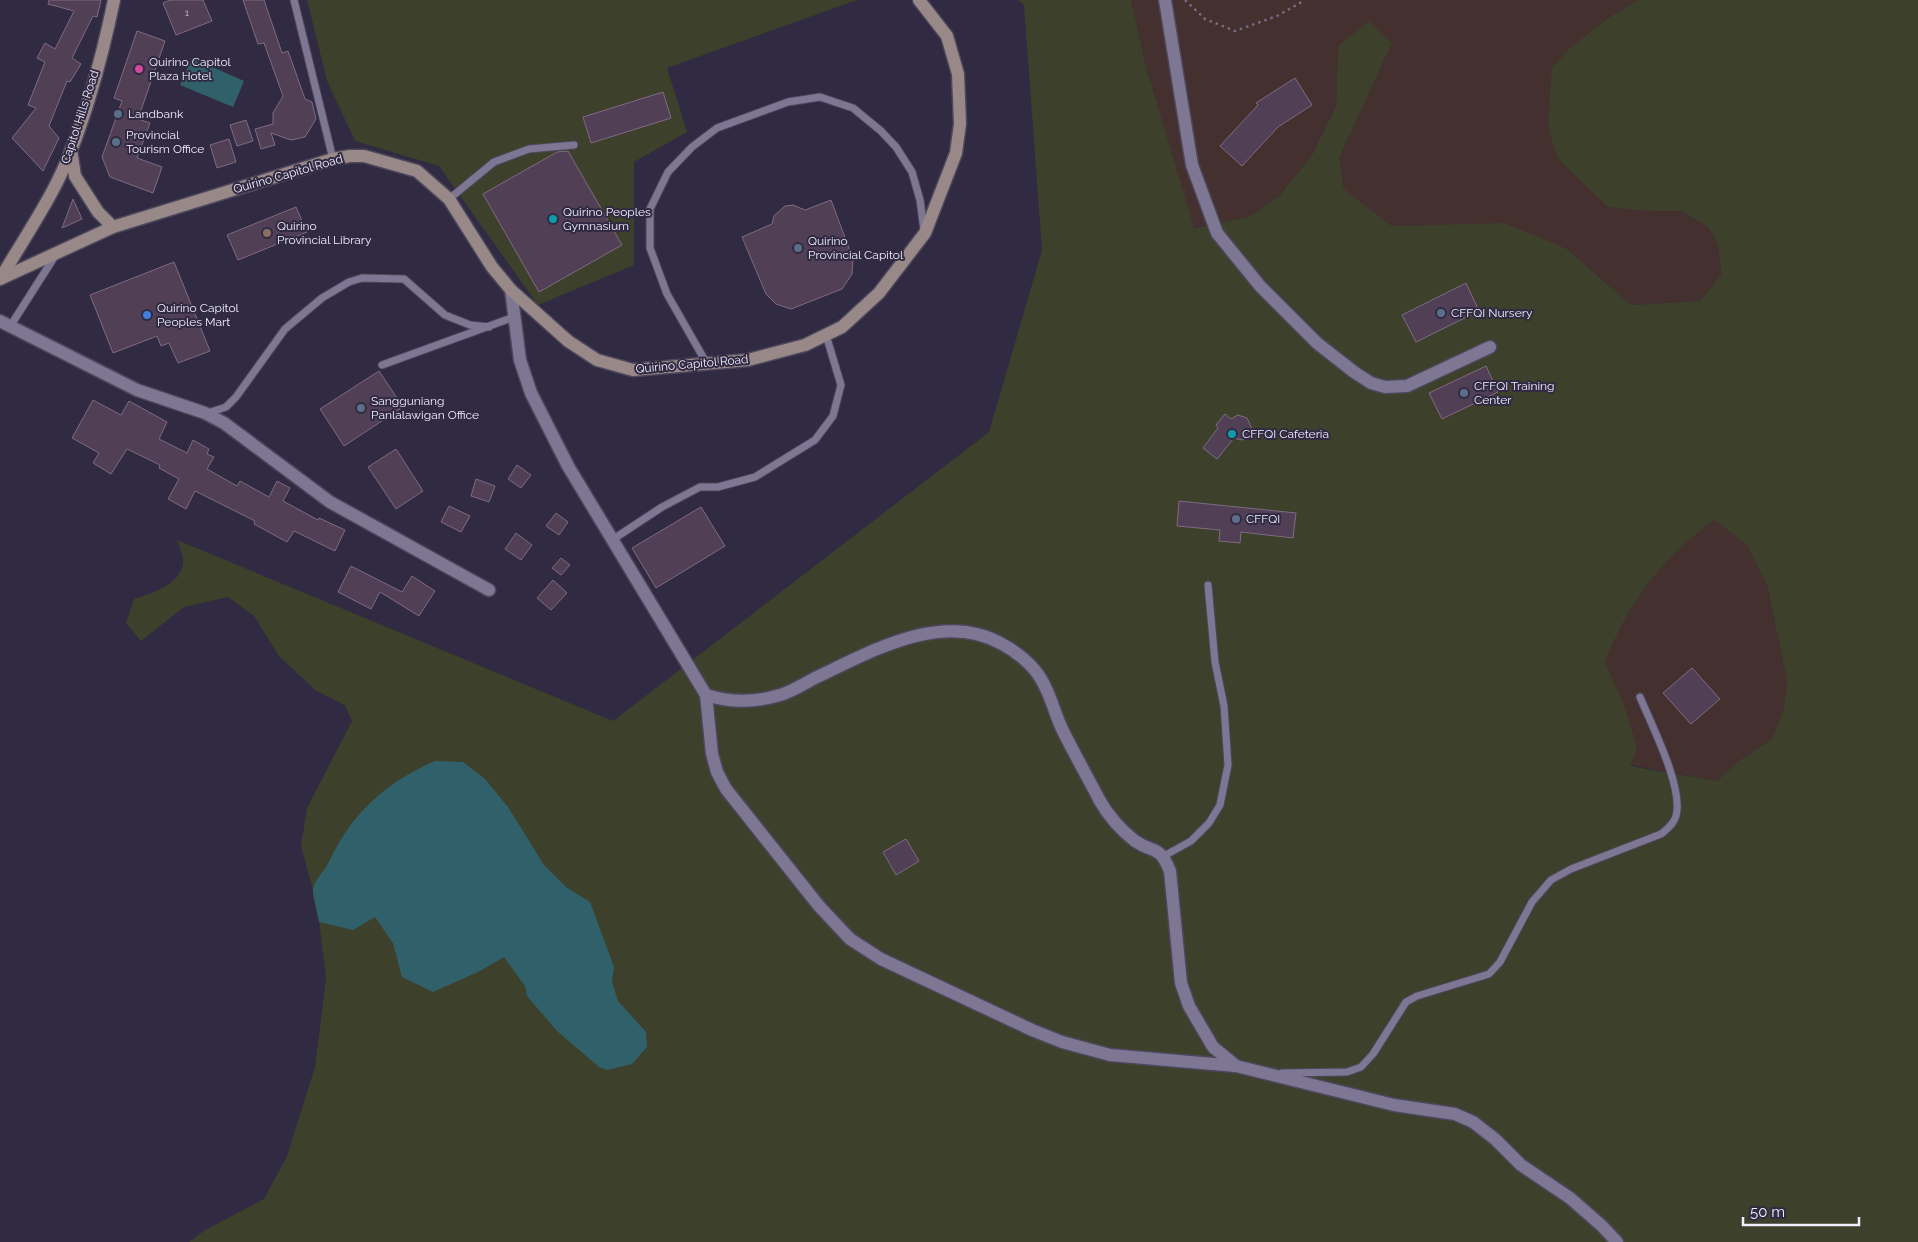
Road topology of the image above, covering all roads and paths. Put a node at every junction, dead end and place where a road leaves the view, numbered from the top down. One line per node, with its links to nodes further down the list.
1 (114, 0): 8 (street, Capitol Hills Road)
2 (294, 0): 9 (lane)
3 (919, 0): 12 (street, Quirino Capitol Road)
4 (1165, 0): 20 (street)
5 (1185, 0): 6 (path)
6 (1305, 0)
7 (574, 145): 10 (lane)
8 (71, 150): 11 (street); 14 (street, Capitol Hills Road)
9 (333, 159): 10 (street, Quirino Capitol Road); 11 (street, Quirino Capitol Road)
10 (449, 199): 15 (street, Quirino Capitol Road)
11 (112, 227): 13 (street, Quirino Capitol Road)
12 (924, 233): 19 (street, Quirino Capitol Road); 22 (lane)
13 (58, 251): 14 (street, Quirino Capitol Road); 17 (lane)
14 (0, 279)
15 (511, 290): 16 (street); 22 (street, Quirino Capitol Road)
16 (514, 317): 18 (lane); 24 (street)
17 (6, 323): 23 (street)
18 (489, 327): 21 (lane); 23 (lane)
19 (826, 334): 22 (street, Quirino Capitol Road); 24 (lane)
20 (1490, 347)
21 (382, 365)
22 (708, 365)
23 (205, 414): 26 (street)
24 (612, 540): 27 (street)
25 (1208, 585): 29 (lane)
26 (489, 590)
27 (706, 695): 29 (street); 30 (street)
28 (1640, 697): 31 (lane)
29 (1164, 856): 30 (street)
30 (1236, 1066): 31 (street)
31 (1264, 1074): 32 (street)
32 (1617, 1242)

